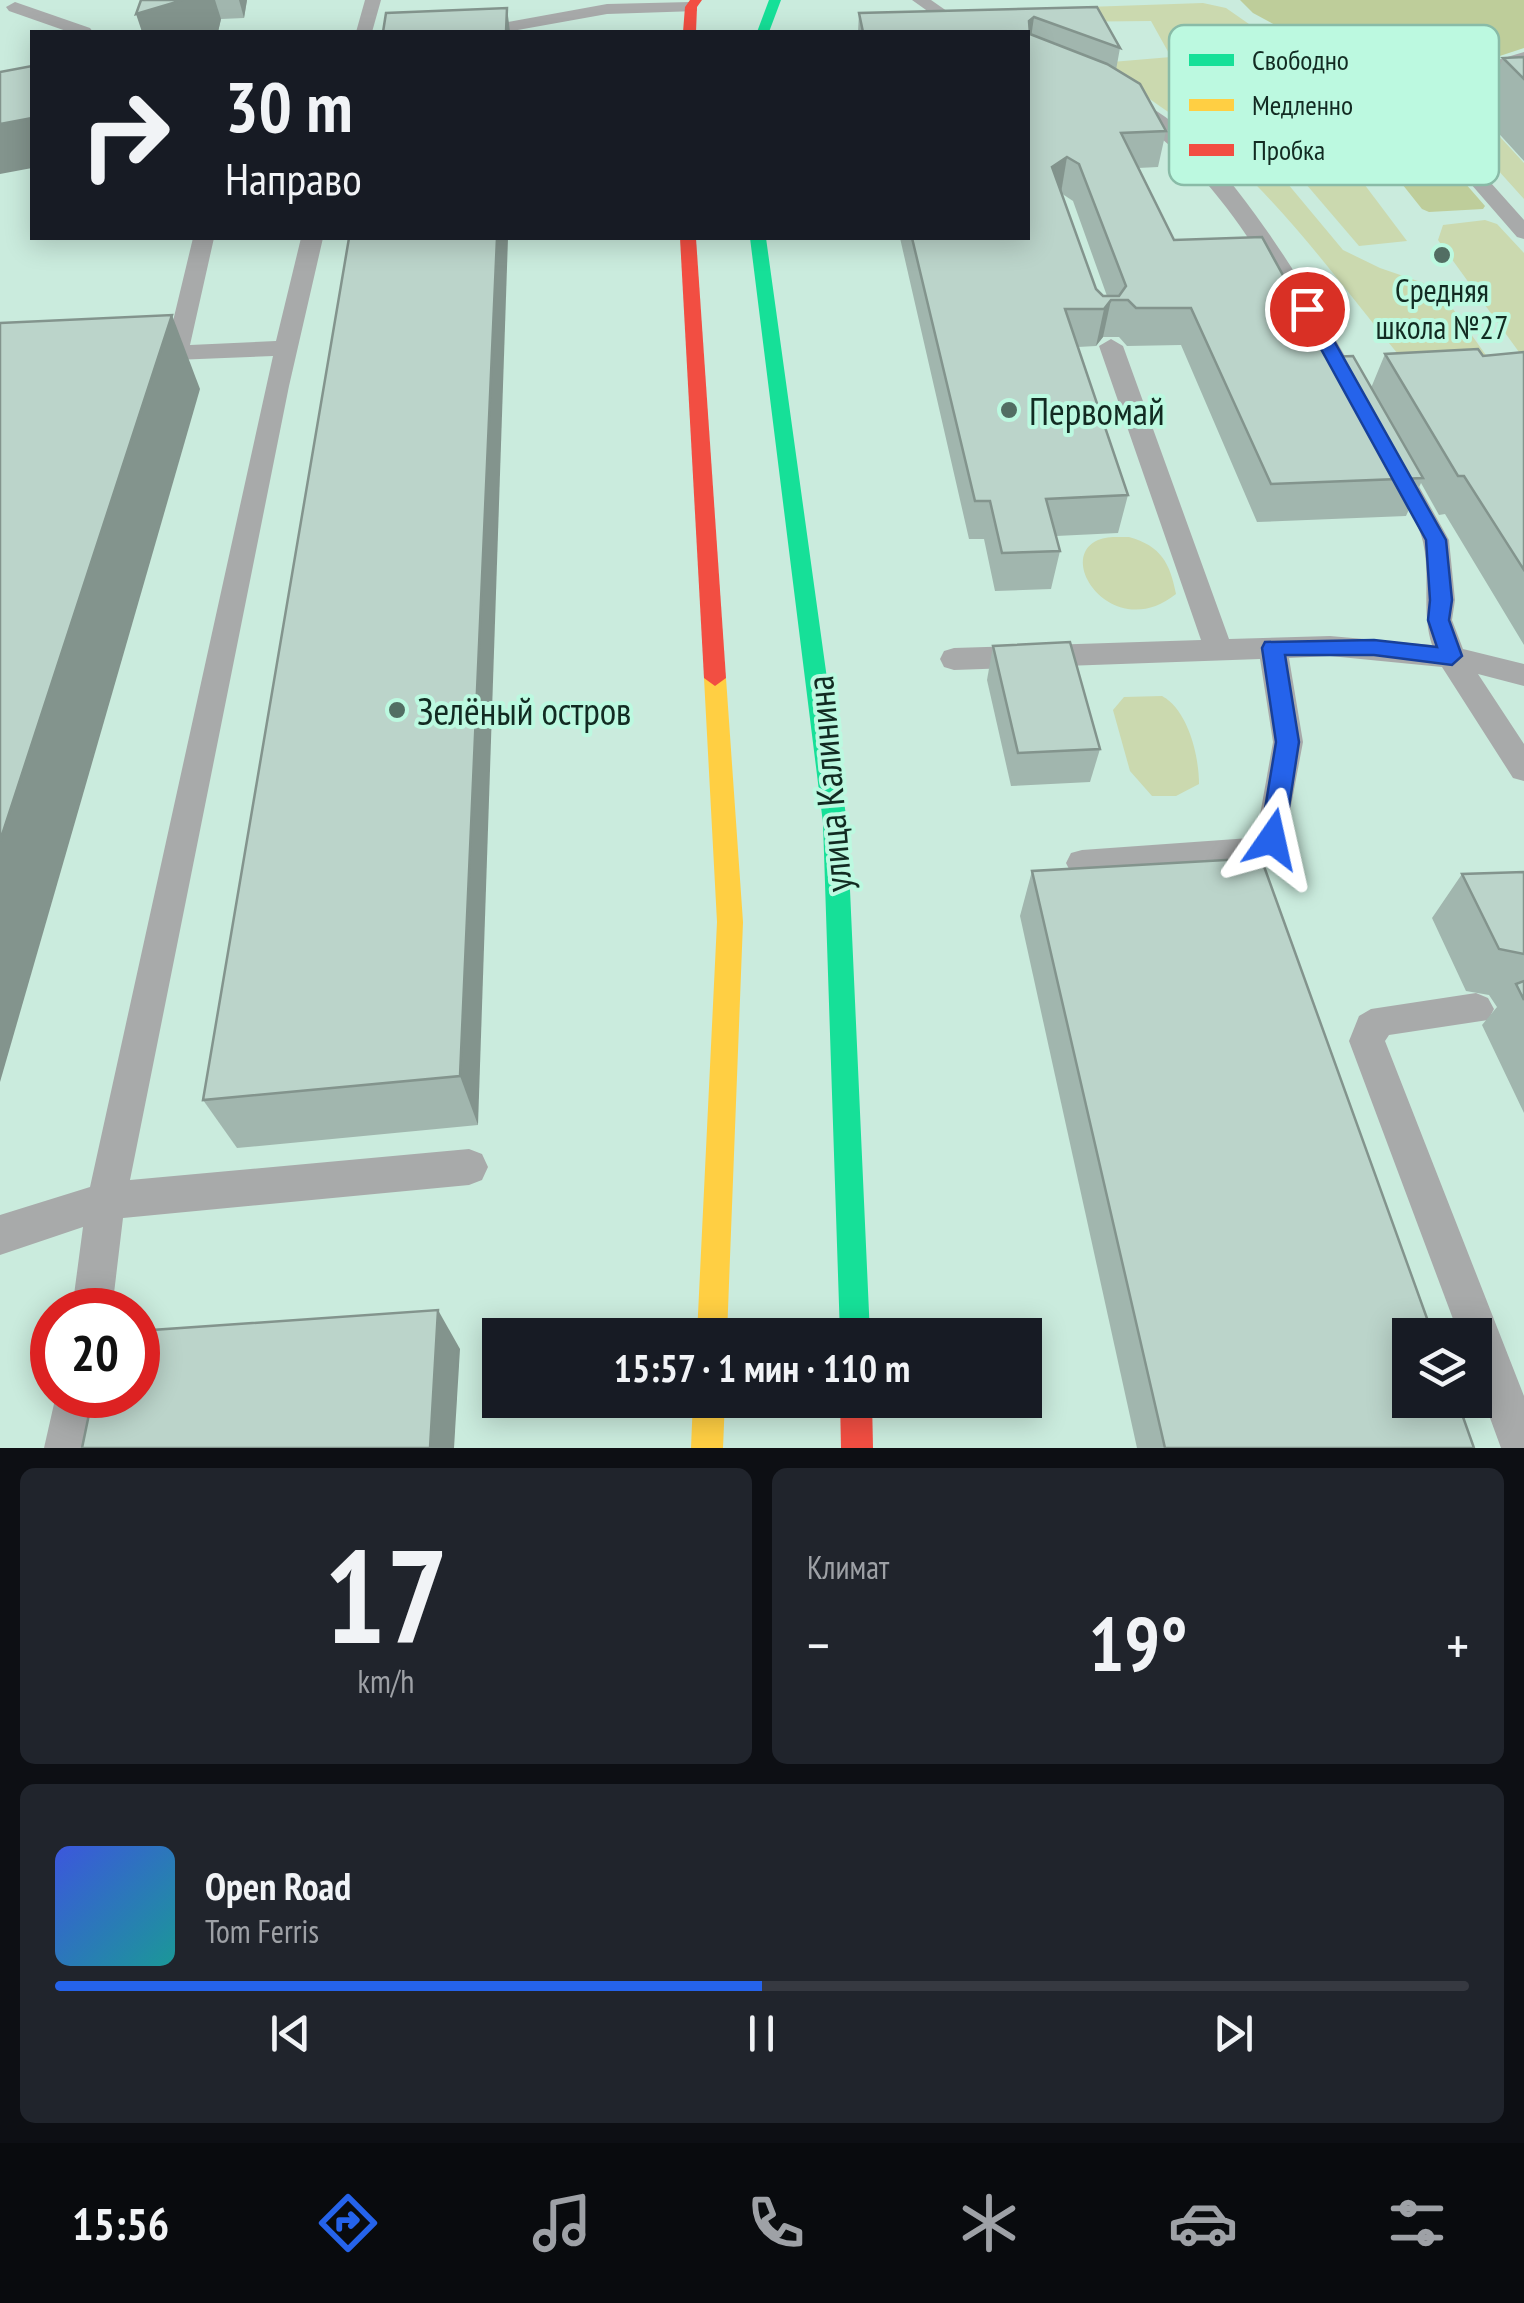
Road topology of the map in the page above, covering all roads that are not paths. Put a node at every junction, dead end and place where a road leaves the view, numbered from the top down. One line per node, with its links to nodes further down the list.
1 (373, 0): 7 (lane)
2 (920, 0): 10 (lane)
3 (694, 3): 4 (lane); 9 (highway)
4 (577, 6): 8 (lane)
5 (11, 7): 6 (lane)
6 (78, 30)
7 (365, 30)
8 (489, 30)
9 (690, 30)
10 (965, 30)
11 (1524, 58): 12 (lane)
12 (1499, 66)
13 (1109, 92): 14 (lane)
14 (1169, 133)
15 (1218, 185): 26 (lane)
16 (1482, 185): 17 (lane)
17 (1524, 233)
18 (203, 240): 24 (lane)
19 (312, 240): 23 (lane)
20 (688, 240): 40 (highway)
21 (758, 240): 41 (highway, улица Калинина)
22 (1110, 346): 29 (lane)
23 (286, 348): 24 (lane); 37 (lane)
24 (177, 352): 25 (lane)
25 (122, 356)
26 (1362, 408)
27 (1381, 441): 30 (lane)
28 (1272, 648): 29 (lane); 30 (lane); 34 (lane)
29 (1219, 650): 31 (lane)
30 (1452, 656): 32 (lane); 33 (lane)
31 (954, 659)
32 (1524, 675)
33 (1524, 769)
34 (1082, 863)
35 (1476, 1009): 48 (lane)
36 (469, 1166): 37 (lane)
37 (106, 1201): 38 (lane); 39 (lane)
38 (0, 1234)
39 (95, 1288)
40 (713, 1318)
41 (854, 1318)
42 (72, 1418): 45 (lane)
43 (709, 1418): 46 (highway)
44 (856, 1418): 47 (highway)
45 (66, 1448)
46 (707, 1448)
47 (857, 1448)
48 (1523, 1448)

